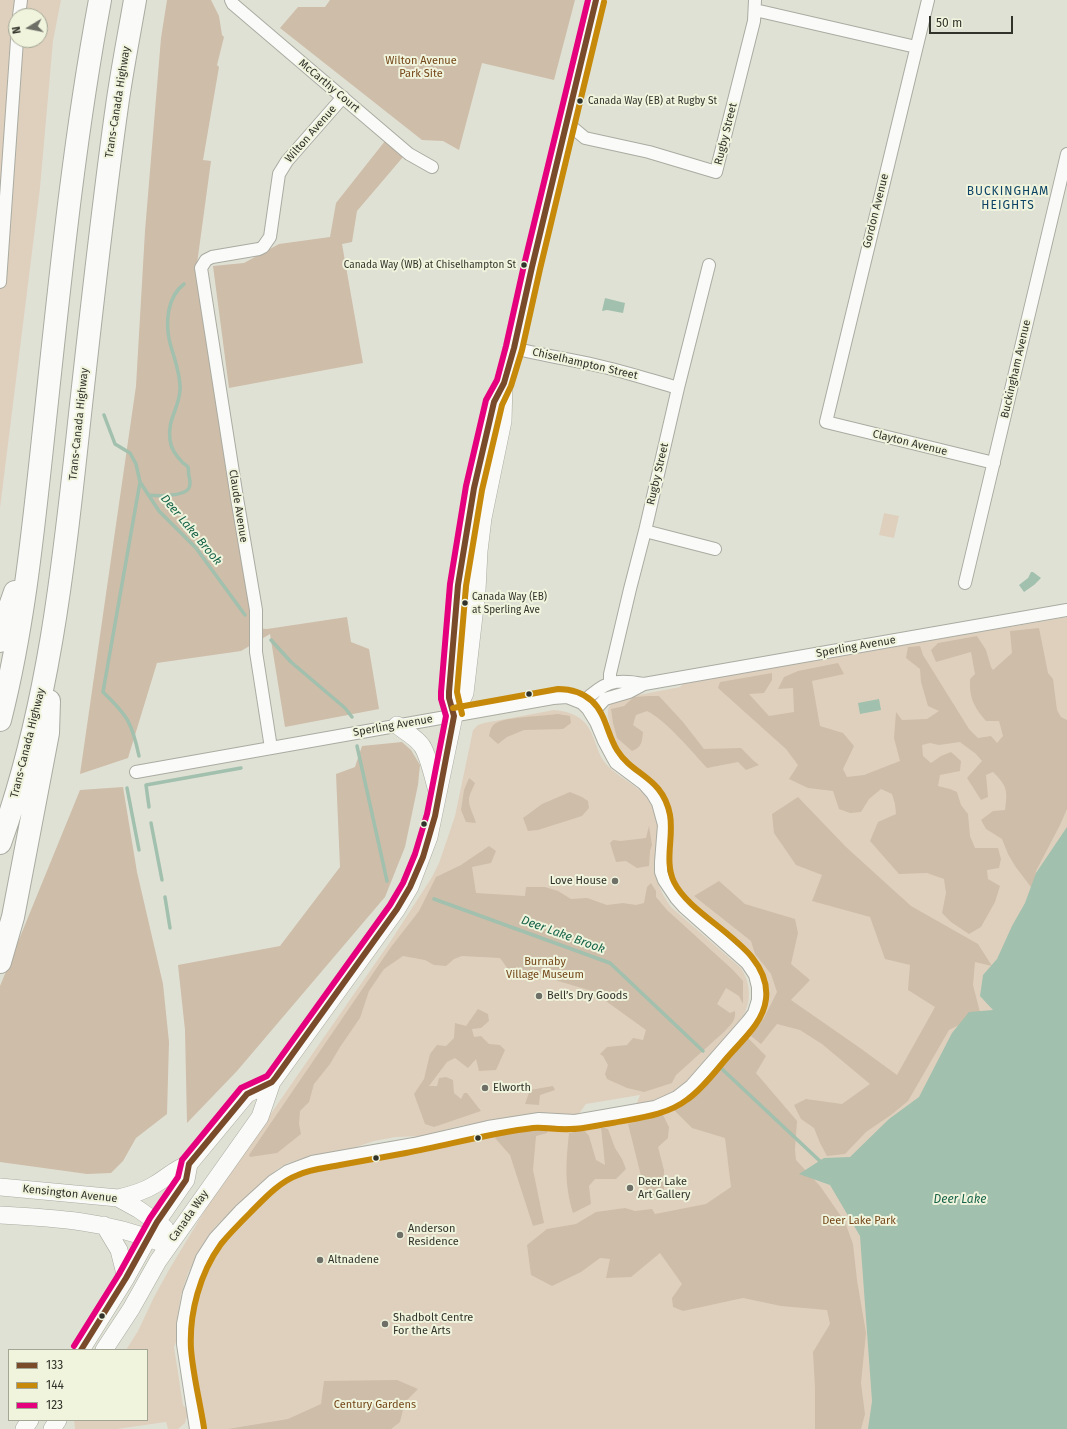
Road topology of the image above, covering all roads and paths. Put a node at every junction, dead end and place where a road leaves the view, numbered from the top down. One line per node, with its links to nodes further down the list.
1 (100, 0): 21 (highway)
2 (135, 0): 26 (highway, Trans-Canada Highway)
3 (231, 0): 9 (street, McCarthy Court)
4 (596, 0): 10 (main road, Canada Way)
5 (928, 0): 7 (street, Gordon Avenue)
6 (755, 5): 7 (street, Rugby Street); 10 (street, Rugby Street)
7 (916, 47): 18 (street, Gordon Avenue)
8 (15, 48): 15 (street)
9 (343, 97): 12 (street, McCarthy Court); 13 (street, Wilton Avenue)
10 (566, 122): 16 (main road, Canada Way)
11 (1067, 154): 19 (street, Buckingham Avenue)
12 (432, 167)
13 (202, 265): 34 (street, Claude Avenue)
14 (708, 265): 17 (street, Rugby Street)
15 (0, 282)
16 (514, 348): 17 (street, Chiselhampton Street); 31 (main road, Canada Way)
17 (678, 388): 20 (street, Rugby Street)
18 (826, 422): 19 (street, Clayton Avenue)
19 (994, 463): 23 (street, Buckingham Avenue)
20 (645, 531): 22 (street); 27 (street, Rugby Street)
21 (32, 542): 25 (highway); 32 (highway)
22 (715, 549)
23 (965, 583)
24 (1067, 610): 28 (street, Sperling Avenue)
25 (0, 641)
26 (51, 648): 37 (highway, Trans-Canada Highway); 38 (highway)
27 (610, 683): 28 (street, Sperling Avenue); 29 (street, Sperling Avenue)
28 (644, 684): 30 (street, Sperling Avenue)
29 (582, 703): 30 (street); 31 (street, Sperling Avenue)
30 (592, 713): 51 (street)
31 (454, 716): 33 (street, Sperling Avenue); 36 (main road, Canada Way)
32 (0, 720)
33 (397, 725): 34 (street, Sperling Avenue); 36 (main road)
34 (271, 748): 35 (street, Sperling Avenue)
35 (136, 772)
36 (438, 796): 39 (main road, Canada Way)
37 (0, 843)
38 (0, 962)
39 (272, 1082): 40 (main road, Canada Way); 47 (main road, Canada Way)
40 (190, 1164): 42 (main road); 44 (main road, Canada Way)
41 (0, 1188): 42 (main road, Kensington Avenue)
42 (118, 1198): 44 (main road, Kensington Avenue)
43 (0, 1215): 45 (main road)
44 (157, 1222): 46 (main road, Canada Way); 47 (main road, Kensington Avenue)
45 (104, 1225): 46 (main road); 48 (main road)
46 (148, 1238): 47 (main road); 48 (main road, Canada Way)
47 (172, 1241): 50 (main road, Canada Way)
48 (126, 1278): 49 (main road, Canada Way)
49 (82, 1349)
50 (105, 1349)
51 (196, 1429)

